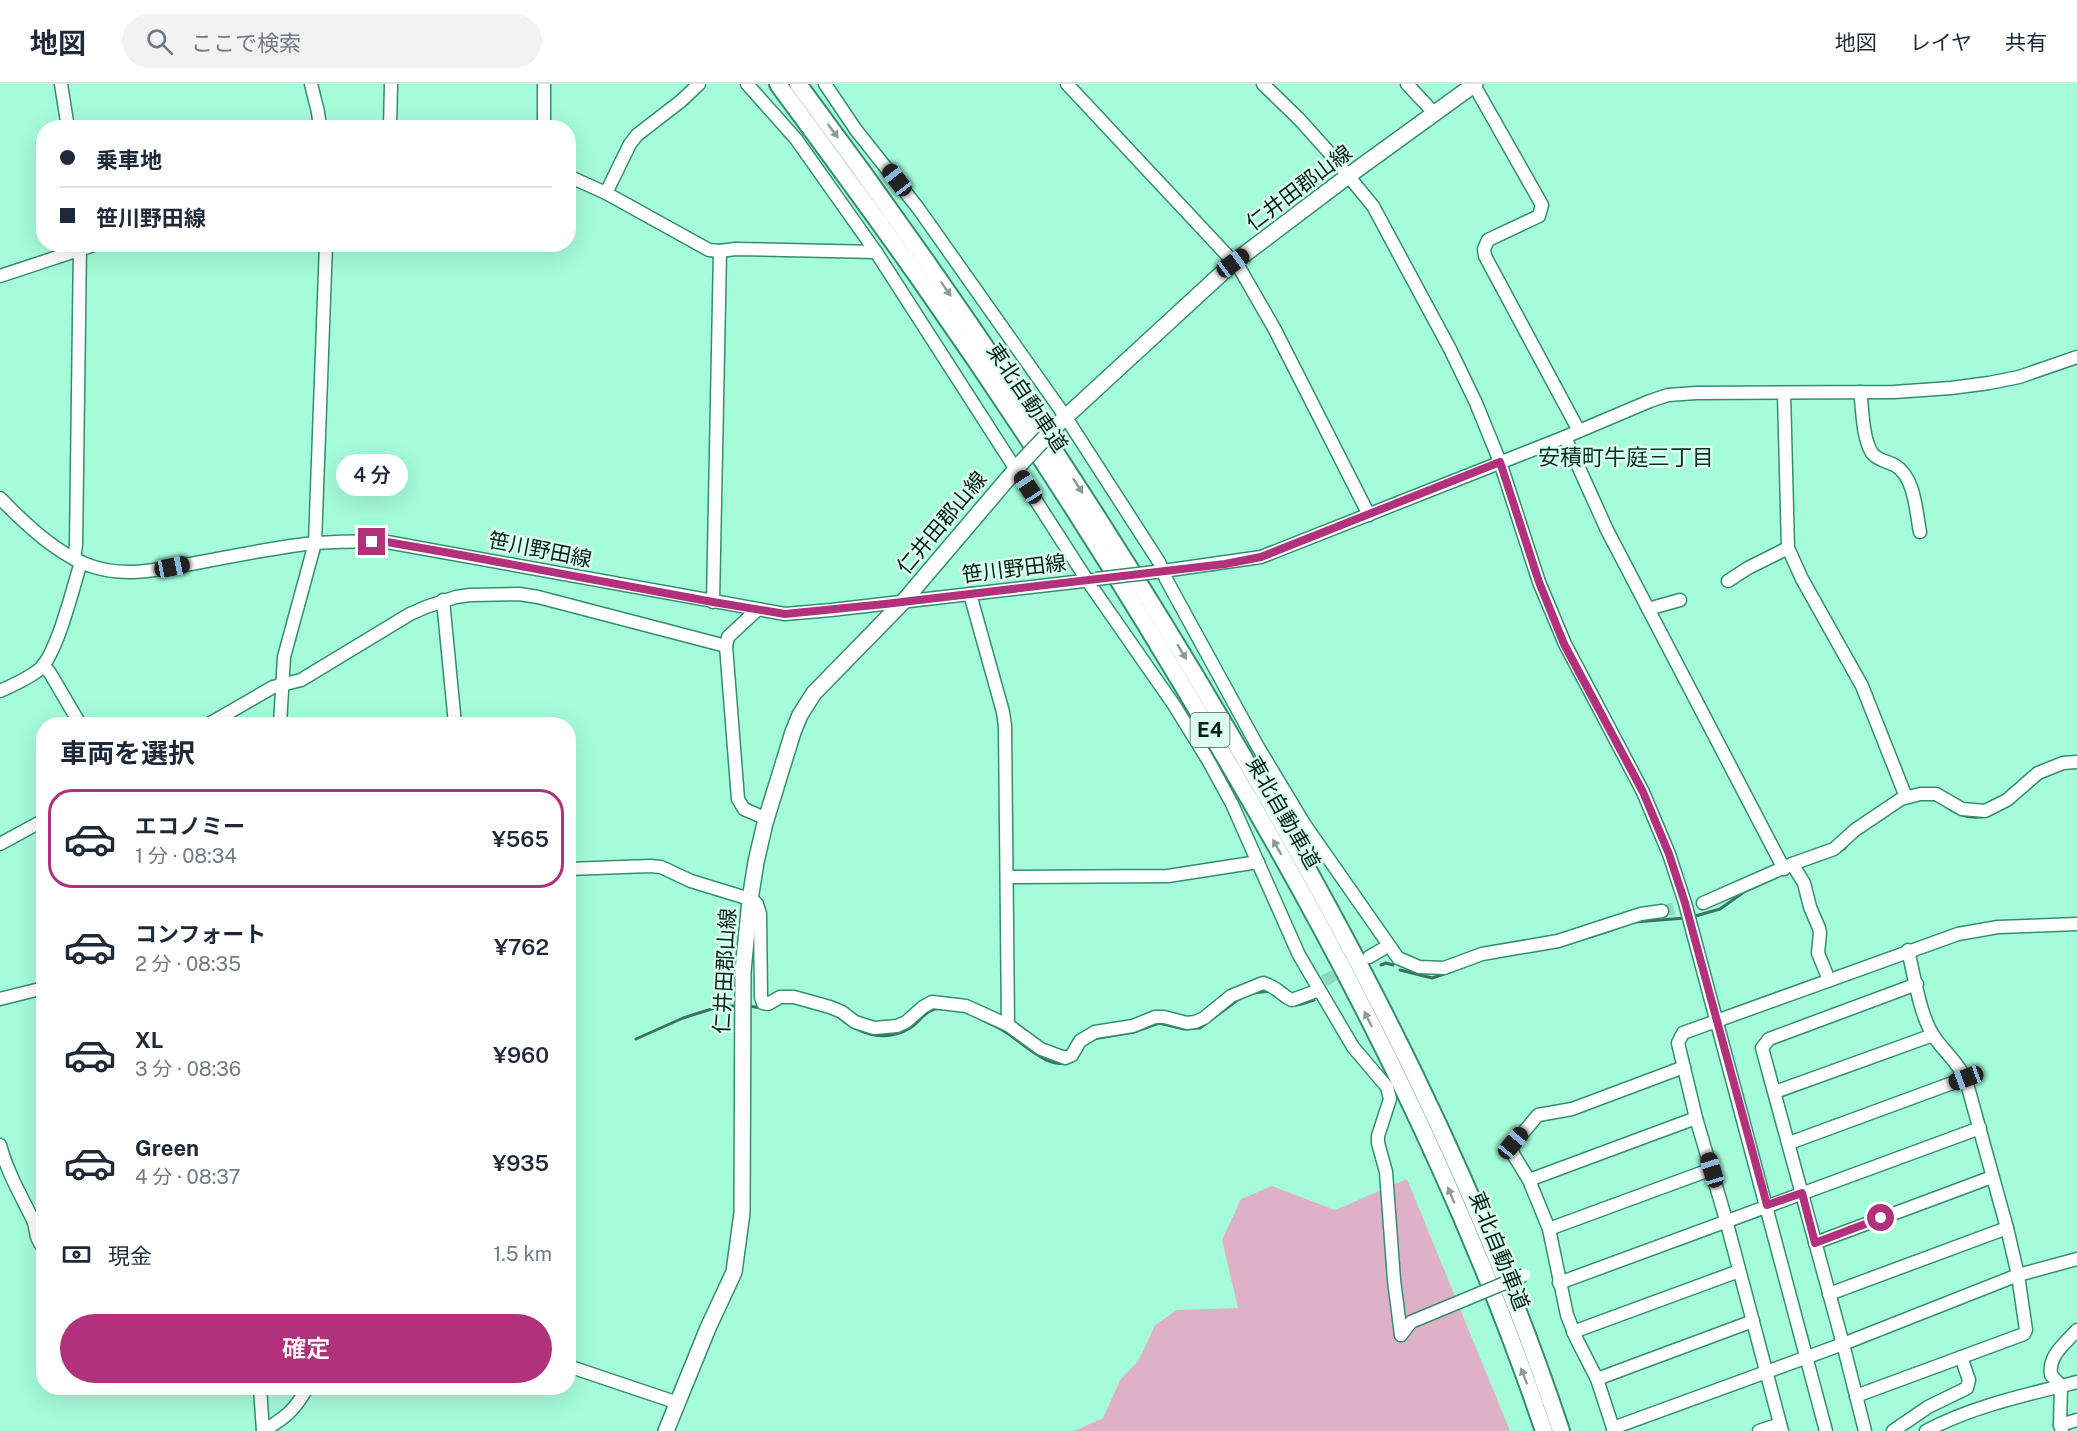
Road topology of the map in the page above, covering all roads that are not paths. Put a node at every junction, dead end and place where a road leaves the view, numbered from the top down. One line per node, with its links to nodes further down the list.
1 (61, 84): 15 (street)
2 (311, 84): 16 (street)
3 (391, 84): 17 (street)
4 (544, 84): 18 (street)
5 (699, 84): 21 (street)
6 (747, 84): 26 (street)
7 (778, 84): 129 (highway, 東北自動車道 / E4, one-way to 7)
8 (798, 84): 130 (highway, 東北自動車道 / E4, one-way to 130)
9 (825, 84): 32 (street)
10 (1067, 84): 27 (street)
11 (1263, 84): 19 (street)
12 (1407, 84): 14 (street)
13 (1475, 84): 14 (main road, 仁井田郡山線); 33 (street)
14 (1435, 114): 19 (main road, 仁井田郡山線)
15 (67, 120)
16 (319, 120)
17 (390, 120)
18 (544, 120)
19 (1348, 176): 27 (main road, 仁井田郡山線); 35 (street)
20 (576, 180): 21 (street)
21 (606, 193): 22 (street)
22 (720, 251): 26 (street); 49 (street)
23 (66, 252): 28 (street)
24 (80, 252): 42 (street)
25 (326, 252): 40 (street)
26 (876, 252): 36 (street)
27 (1233, 263): 32 (main road, 仁井田郡山線); 38 (street)
28 (0, 276)
29 (2077, 357): 30 (street, 笹川野田線)
30 (1860, 392): 31 (street, 笹川野田線); 39 (street)
31 (1784, 393): 33 (street, 笹川野田線); 41 (street)
32 (1061, 420): 36 (main road, 仁井田郡山線, bridge); 43 (street)
33 (1579, 431): 34 (street, 笹川野田線)
34 (1565, 437): 35 (street, 笹川野田線); 51 (street)
35 (1500, 462): 38 (street, 笹川野田線); 82 (street)
36 (1019, 465): 44 (street); 50 (main road, 仁井田郡山線)
37 (0, 498): 42 (street, 笹川野田線)
38 (1369, 515): 43 (street, 笹川野田線)
39 (1920, 532)
40 (315, 543): 42 (street, 笹川野田線); 49 (street, 笹川野田線); 55 (street)
41 (1788, 548): 45 (street); 62 (street)
42 (78, 561): 54 (street)
43 (1159, 571): 44 (street, 笹川野田線, bridge); 74 (street)
44 (1091, 580): 46 (street, 笹川野田線); 66 (street)
45 (1728, 581)
46 (970, 594): 50 (street, 笹川野田線); 69 (street)
47 (443, 600): 53 (street); 55 (street); 60 (street)
48 (1680, 600): 51 (street)
49 (713, 602): 52 (street, 笹川野田線)
50 (903, 602): 52 (street, 笹川野田線); 63 (main road, 仁井田郡山線)
51 (1648, 609): 67 (street)
52 (757, 610): 53 (street)
53 (726, 646): 63 (street)
54 (43, 665): 56 (street); 57 (street)
55 (282, 685): 58 (street); 59 (street)
56 (0, 691)
57 (76, 717)
58 (221, 717)
59 (280, 717)
60 (453, 717)
61 (2077, 762): 62 (street)
62 (1906, 797): 67 (street)
63 (767, 819): 70 (main road, 仁井田郡山線)
64 (36, 824): 65 (street)
65 (0, 844)
66 (1258, 862): 69 (street); 79 (street)
67 (1788, 867): 71 (street); 77 (street)
68 (576, 869): 70 (street)
69 (1007, 877): 83 (street)
70 (750, 900): 83 (street); 122 (main road, 仁井田郡山線)
71 (1703, 903)
72 (1662, 910): 74 (street)
73 (2077, 924): 75 (street)
74 (1388, 946): 76 (street)
75 (1908, 951): 77 (street); 78 (street)
76 (1369, 957)
77 (1828, 980): 82 (street)
78 (1917, 984): 84 (street); 87 (street)
79 (1319, 985): 83 (street); 104 (street, bridge)
80 (36, 990): 81 (street)
81 (0, 999)
82 (1717, 1019): 85 (street); 96 (street)
83 (1008, 1025)
84 (1932, 1035): 86 (street); 87 (street)
85 (1684, 1066): 88 (street); 94 (street)
86 (1966, 1078): 89 (street); 90 (street)
87 (1775, 1092): 95 (street)
88 (1696, 1118): 92 (street); 94 (street)
89 (1980, 1128): 93 (street); 95 (street)
90 (1792, 1142)
91 (0, 1145): 100 (street)
92 (1712, 1170): 97 (street); 99 (street)
93 (1992, 1177): 98 (street); 101 (street)
94 (1529, 1180): 99 (street)
95 (1802, 1193): 96 (street); 101 (street)
96 (1767, 1205): 97 (street); 113 (street)
97 (1726, 1220): 103 (street); 106 (street)
98 (2007, 1228): 105 (street); 107 (street)
99 (1549, 1229): 106 (street)
100 (36, 1234)
101 (1815, 1243): 107 (street)
102 (2077, 1259): 105 (street)
103 (1739, 1271): 108 (street); 110 (street)
104 (1524, 1275)
105 (2018, 1275): 111 (street); 112 (street)
106 (1559, 1283): 110 (street)
107 (1829, 1294): 111 (street)
108 (1753, 1321): 115 (street); 116 (street)
109 (2077, 1330): 118 (street)
110 (1573, 1332): 116 (street)
111 (1843, 1344): 113 (street); 121 (street)
112 (1960, 1357): 121 (street); 134 (street)
113 (1806, 1358): 115 (street); 132 (street)
114 (576, 1369): 122 (street)
115 (1767, 1371): 124 (street); 126 (street)
116 (1597, 1379): 126 (street)
117 (2077, 1382): 118 (street)
118 (2061, 1386): 125 (street); 135 (street)
119 (260, 1395): 127 (street)
120 (303, 1395): 127 (street)
121 (1856, 1396): 133 (street)
122 (678, 1403): 128 (main road, 仁井田郡山線)
123 (2077, 1420): 125 (street)
124 (1781, 1427): 131 (street)
125 (2061, 1428)
126 (1613, 1429)
127 (263, 1431)
128 (666, 1431)
129 (1544, 1431)
130 (1562, 1431)
131 (1759, 1431)
132 (1826, 1431)
133 (1865, 1431)
134 (1893, 1431)
135 (1926, 1431)

